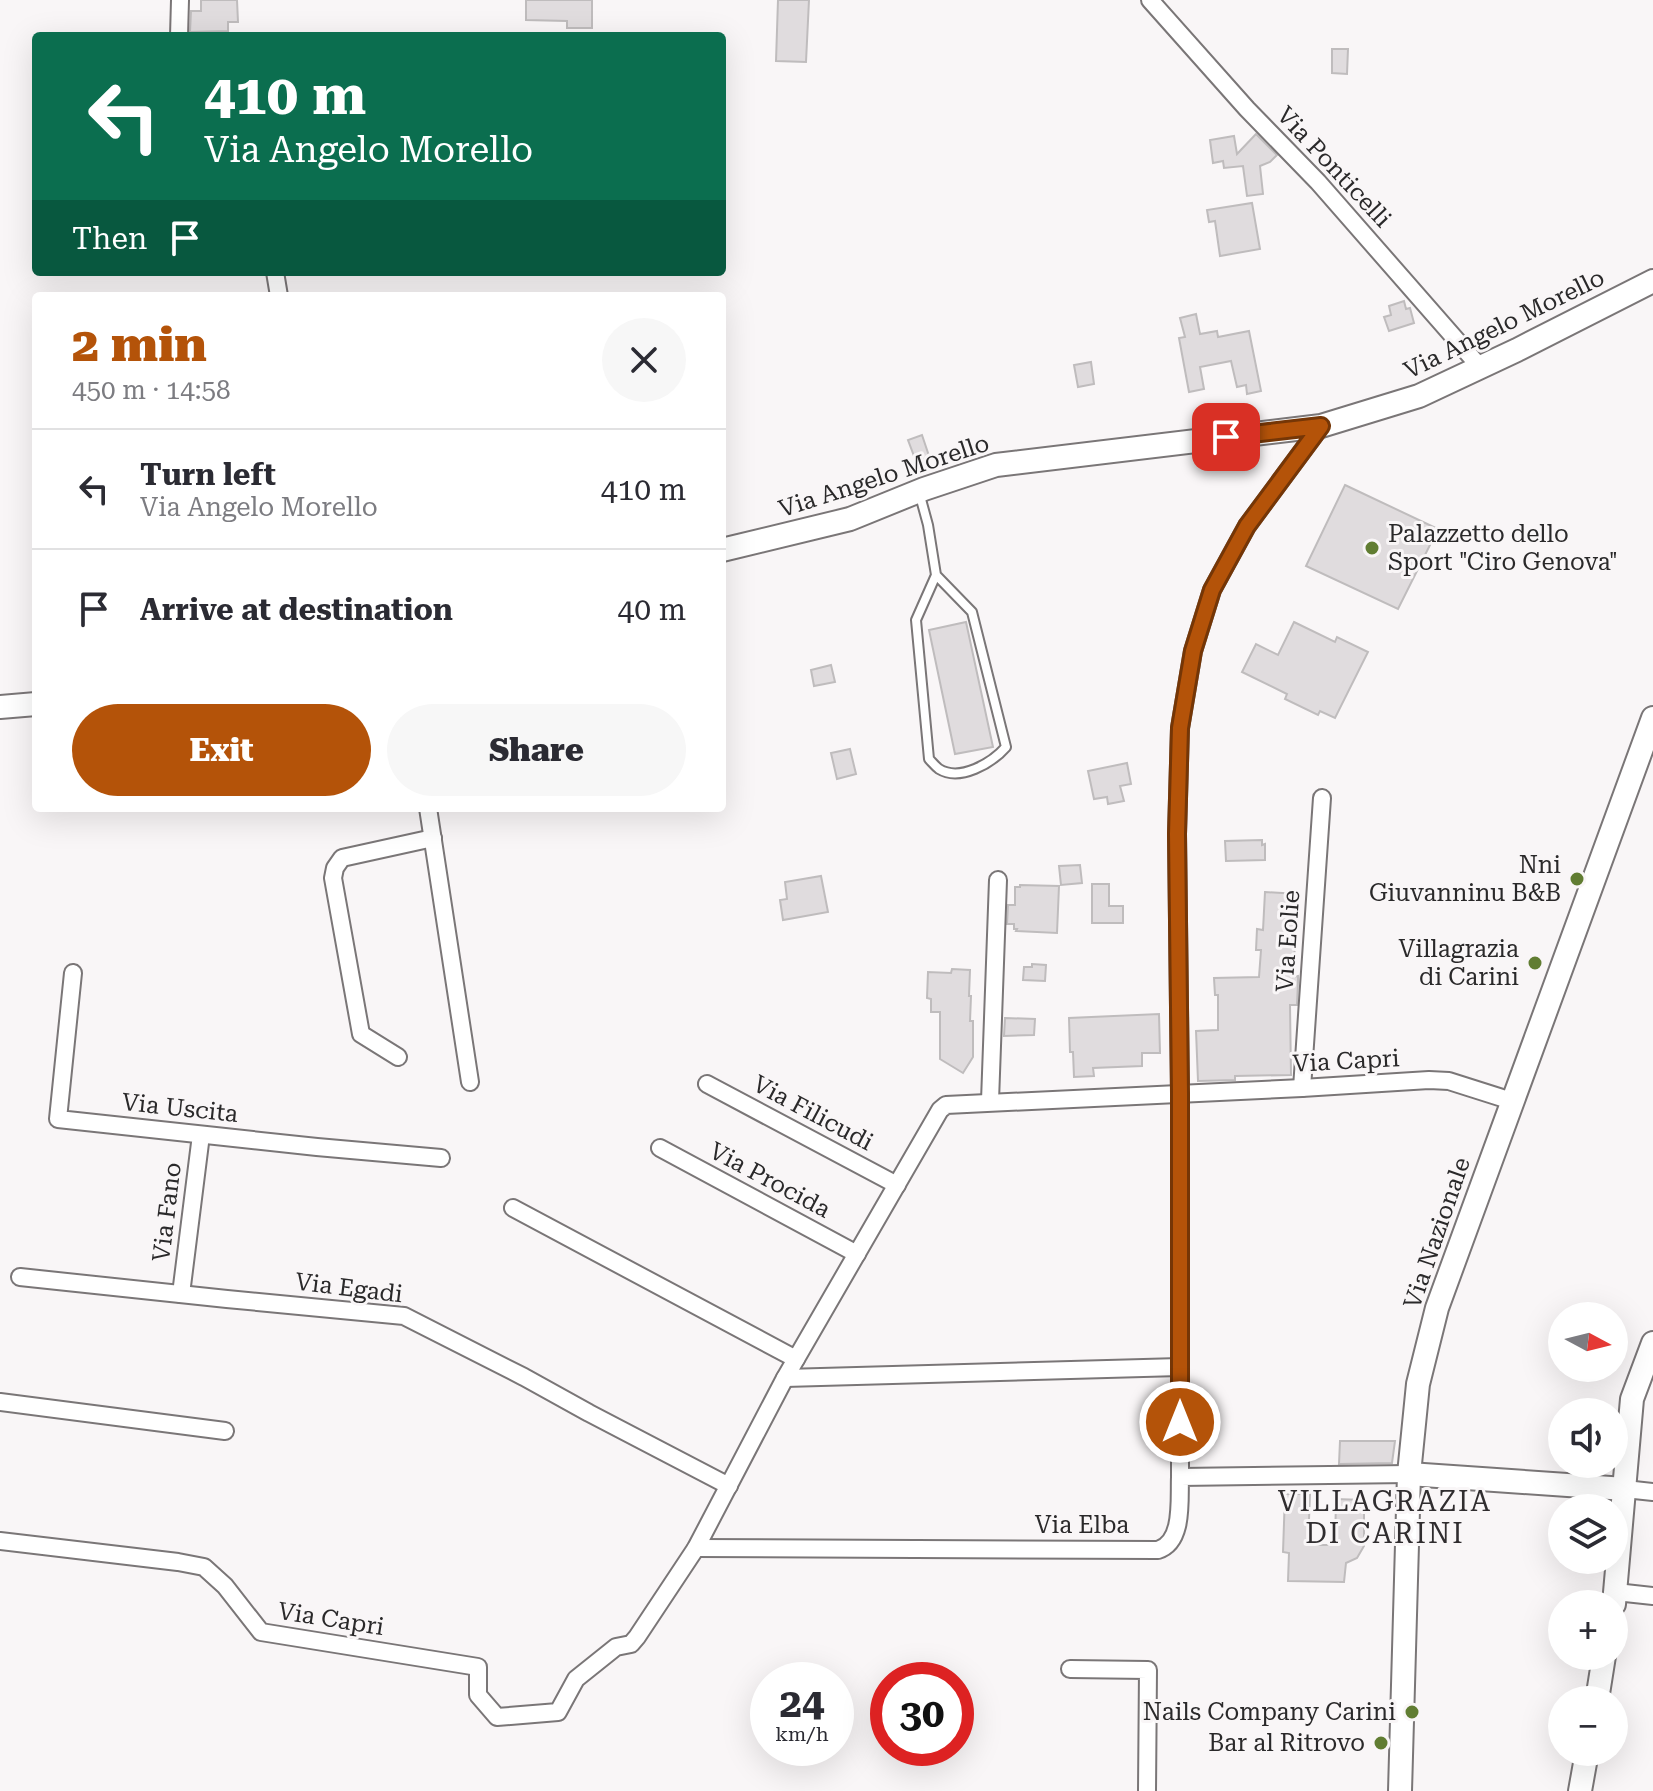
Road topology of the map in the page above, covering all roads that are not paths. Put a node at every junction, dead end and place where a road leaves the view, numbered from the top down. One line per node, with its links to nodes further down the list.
1 (180, 0): 3 (street)
2 (1150, 0): 5 (street, Via Ponticelli)
3 (179, 32)
4 (1653, 281): 5 (main road, Via Angelo Morello)
5 (1480, 367): 6 (main road, Via Angelo Morello)
6 (1321, 426): 7 (main road, Via Angelo Morello); 22 (street)
7 (919, 491): 8 (main road, Via Angelo Morello); 9 (lane)
8 (726, 549)
9 (936, 575): 9 (lane)
10 (32, 704): 11 (main road)
11 (0, 707)
12 (1653, 718): 24 (main road, Via Nazionale)
13 (1322, 798): 21 (street, Via Eolie)
14 (429, 812): 15 (street)
15 (433, 838): 18 (street); 19 (street)
16 (998, 880): 23 (street)
17 (73, 973): 25 (street, Via Uscita)
18 (398, 1057)
19 (470, 1082)
20 (707, 1084): 28 (street, Via Filicudi)
21 (1302, 1088): 22 (street, Via Capri); 24 (street, Via Capri)
22 (1180, 1093): 23 (street, Via Capri); 35 (street)
23 (990, 1101): 28 (street, Via Capri)
24 (1512, 1101): 39 (main road, Via Nazionale)
25 (201, 1135): 27 (street, Via Uscita); 32 (street, Via Fano)
26 (660, 1148): 30 (street, Via Procida)
27 (441, 1158)
28 (897, 1185): 30 (street, Via Capri)
29 (513, 1208): 34 (street)
30 (857, 1254): 34 (street, Via Capri)
31 (20, 1277): 32 (street, Via Egadi)
32 (181, 1294): 41 (street, Via Egadi)
33 (1653, 1343): 42 (main road)
34 (796, 1359): 36 (street, Via Capri)
35 (1180, 1367): 36 (street); 40 (street)
36 (785, 1378): 41 (street, Via Capri)
37 (0, 1402): 38 (street)
38 (225, 1431)
39 (1409, 1474): 40 (street); 42 (main road); 52 (main road, Via Nazionale)
40 (1180, 1477): 45 (street, Via Elba)
41 (729, 1486): 45 (street, Via Capri)
42 (1625, 1489): 43 (street); 46 (main road)
43 (1653, 1492)
44 (0, 1541): 45 (street, Via Capri)
45 (696, 1548)
46 (1616, 1590)
47 (1653, 1596): 48 (street)
48 (1628, 1597)
49 (1070, 1669): 51 (street)
50 (1584, 1766): 53 (main road)
51 (1147, 1791)
52 (1400, 1791)
53 (1580, 1791)

